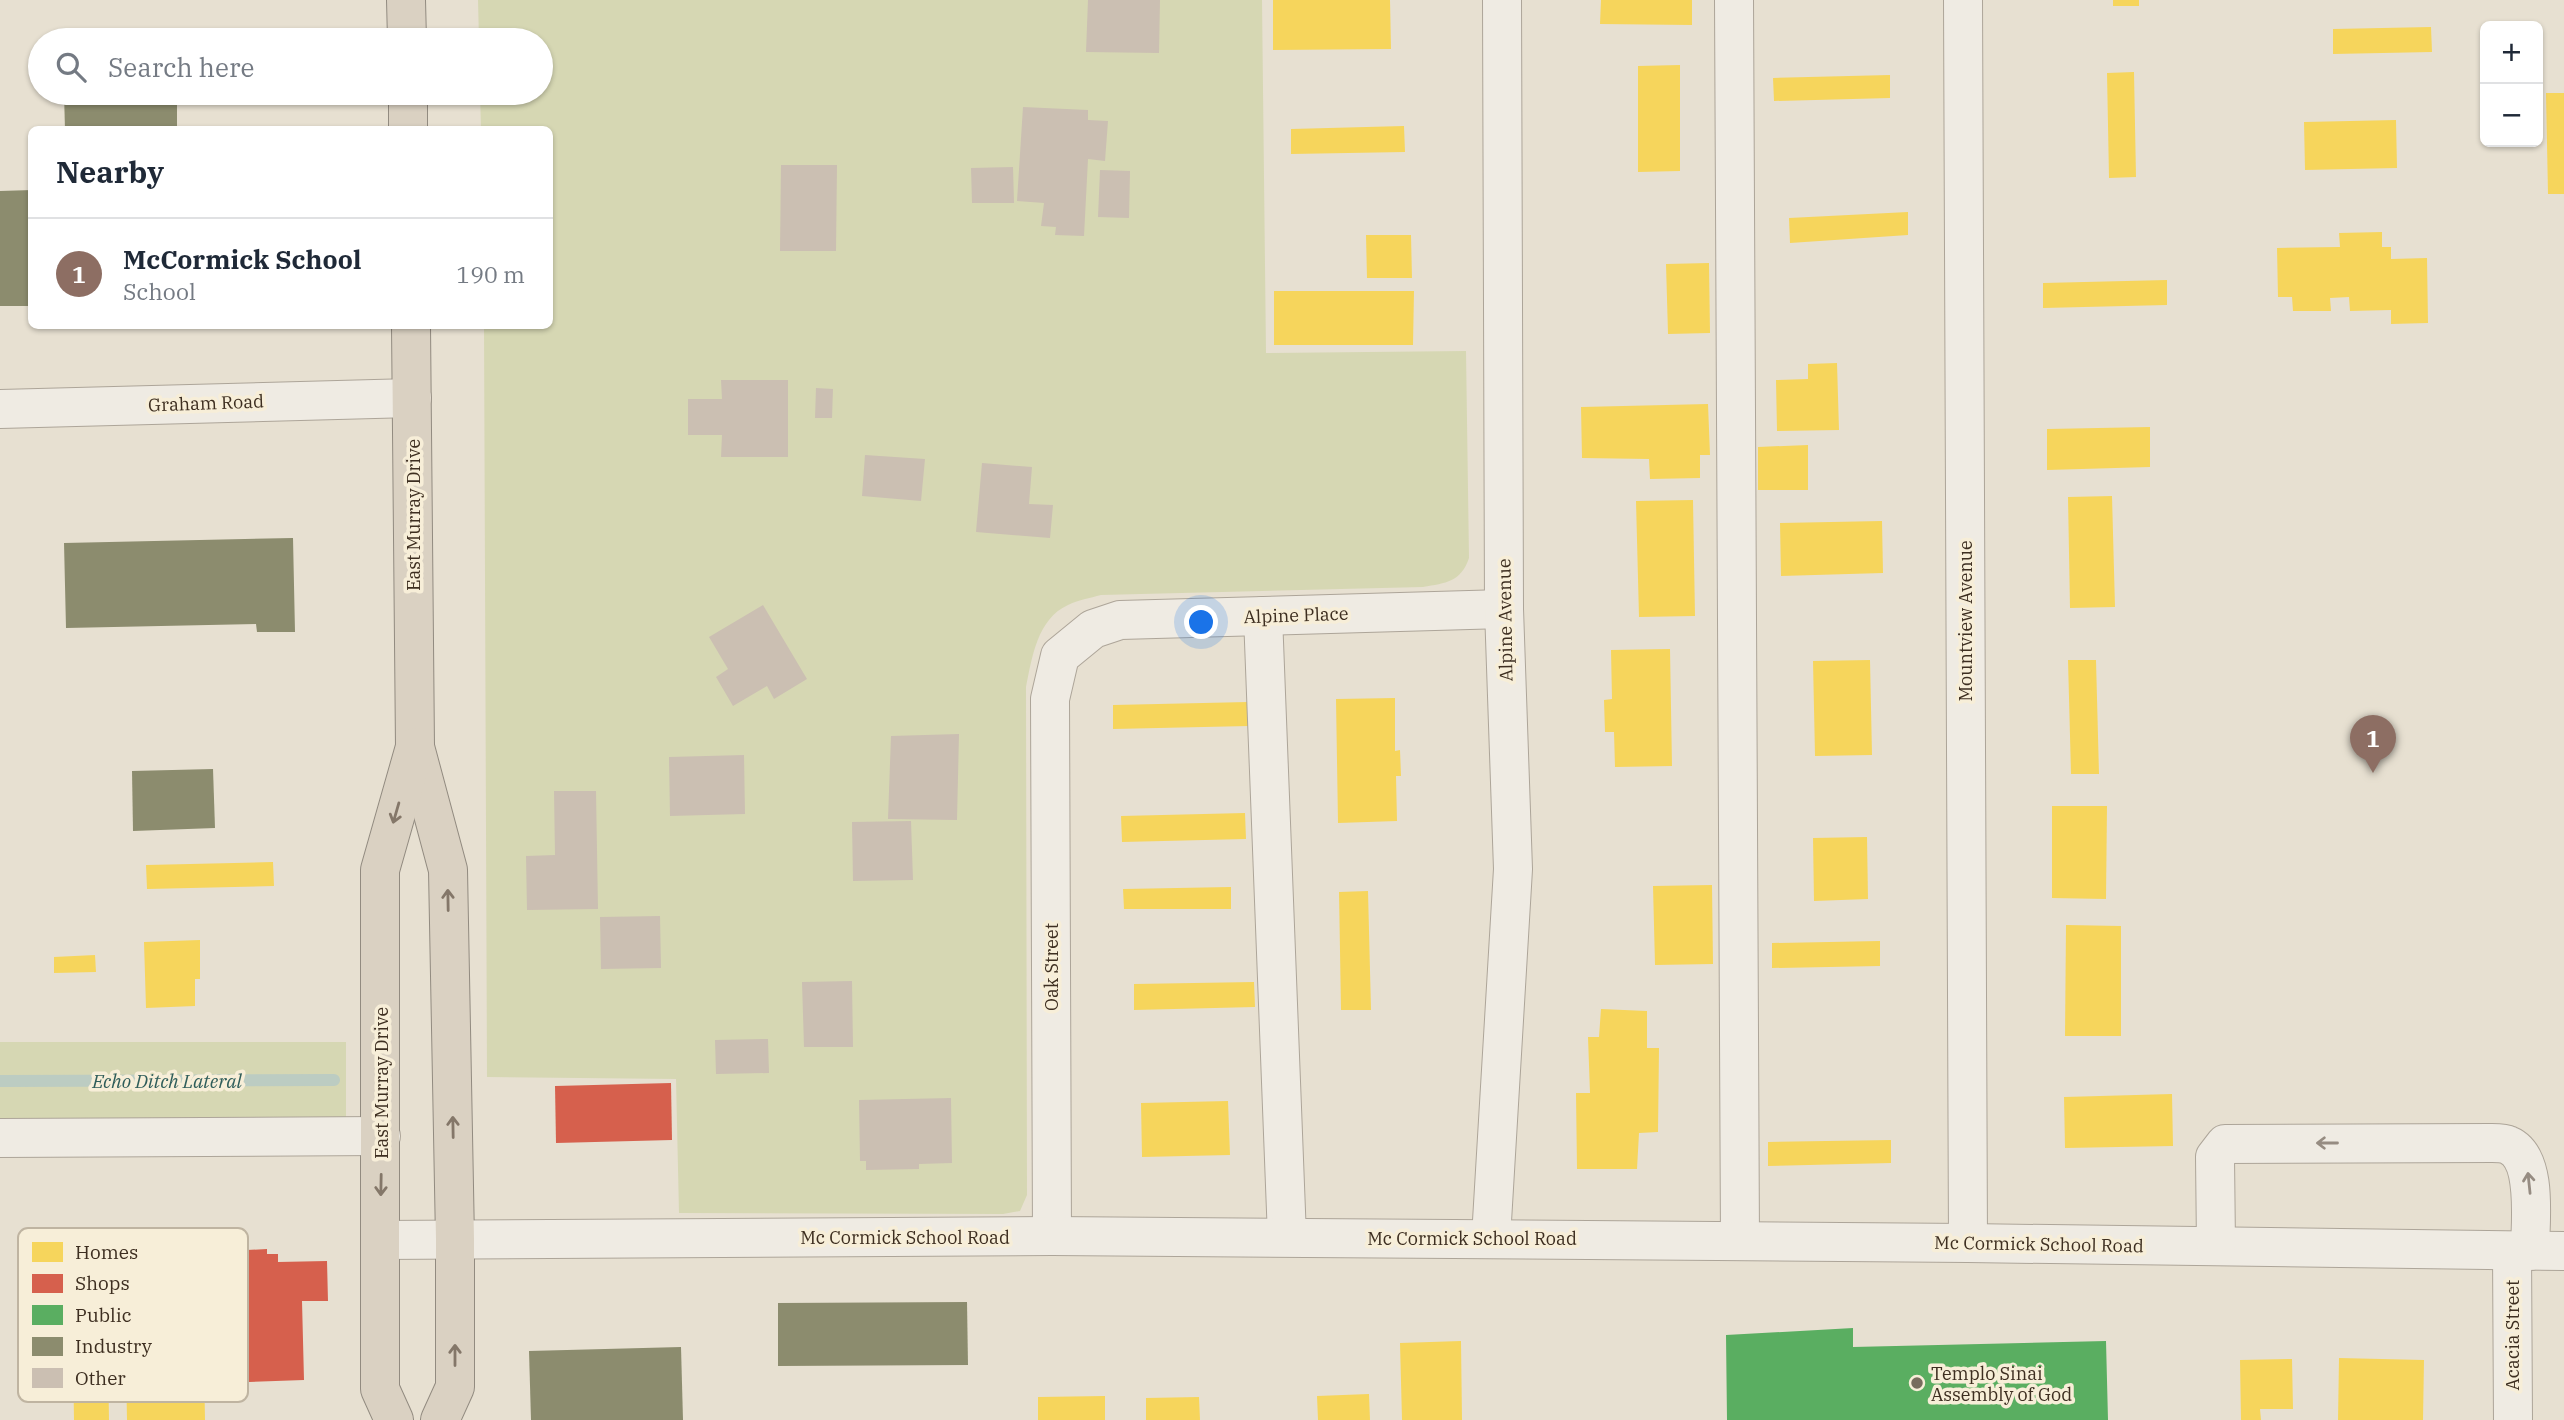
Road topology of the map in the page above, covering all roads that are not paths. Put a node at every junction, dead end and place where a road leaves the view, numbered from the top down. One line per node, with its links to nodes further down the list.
1 (407, 0): 5 (highway)
2 (1502, 0): 11 (street, Alpine Avenue)
3 (1734, 0): 22 (street)
4 (1963, 0): 23 (street, Mountview Avenue)
5 (407, 28)
6 (408, 105): 7 (highway)
7 (408, 126)
8 (411, 329): 9 (highway, East Murray Drive)
9 (412, 398): 10 (street, Graham Road); 14 (highway, East Murray Drive)
10 (0, 409)
11 (1504, 610): 12 (street, Alpine Place); 19 (street, Alpine Avenue)
12 (1263, 616): 13 (street, Alpine Place); 18 (street)
13 (1050, 699): 17 (street, Oak Street)
14 (415, 747): 15 (highway, East Murray Drive, one-way to 15); 20 (highway, East Murray Drive, one-way to 14)
15 (381, 1136): 16 (street); 21 (highway, East Murray Drive, one-way to 21)
16 (0, 1138)
17 (1052, 1236): 18 (street, Mc Cormick School Road); 20 (street, Mc Cormick School Road)
18 (1287, 1237): 19 (street, Mc Cormick School Road)
19 (1491, 1238): 22 (street, Mc Cormick School Road)
20 (455, 1239): 21 (street, Mc Cormick School Road); 27 (highway, East Murray Drive, one-way to 20)
21 (380, 1240): 26 (highway, East Murray Drive)
22 (1740, 1241): 23 (street, Mc Cormick School Road)
23 (1968, 1242): 24 (street, Mc Cormick School Road)
24 (2216, 1247): 25 (street, Mc Cormick School Road); 25 (street, Acacia Street, one-way to 24)
25 (2535, 1251): 28 (street, Acacia Street)
26 (394, 1420)
27 (440, 1420)
28 (2513, 1420)

